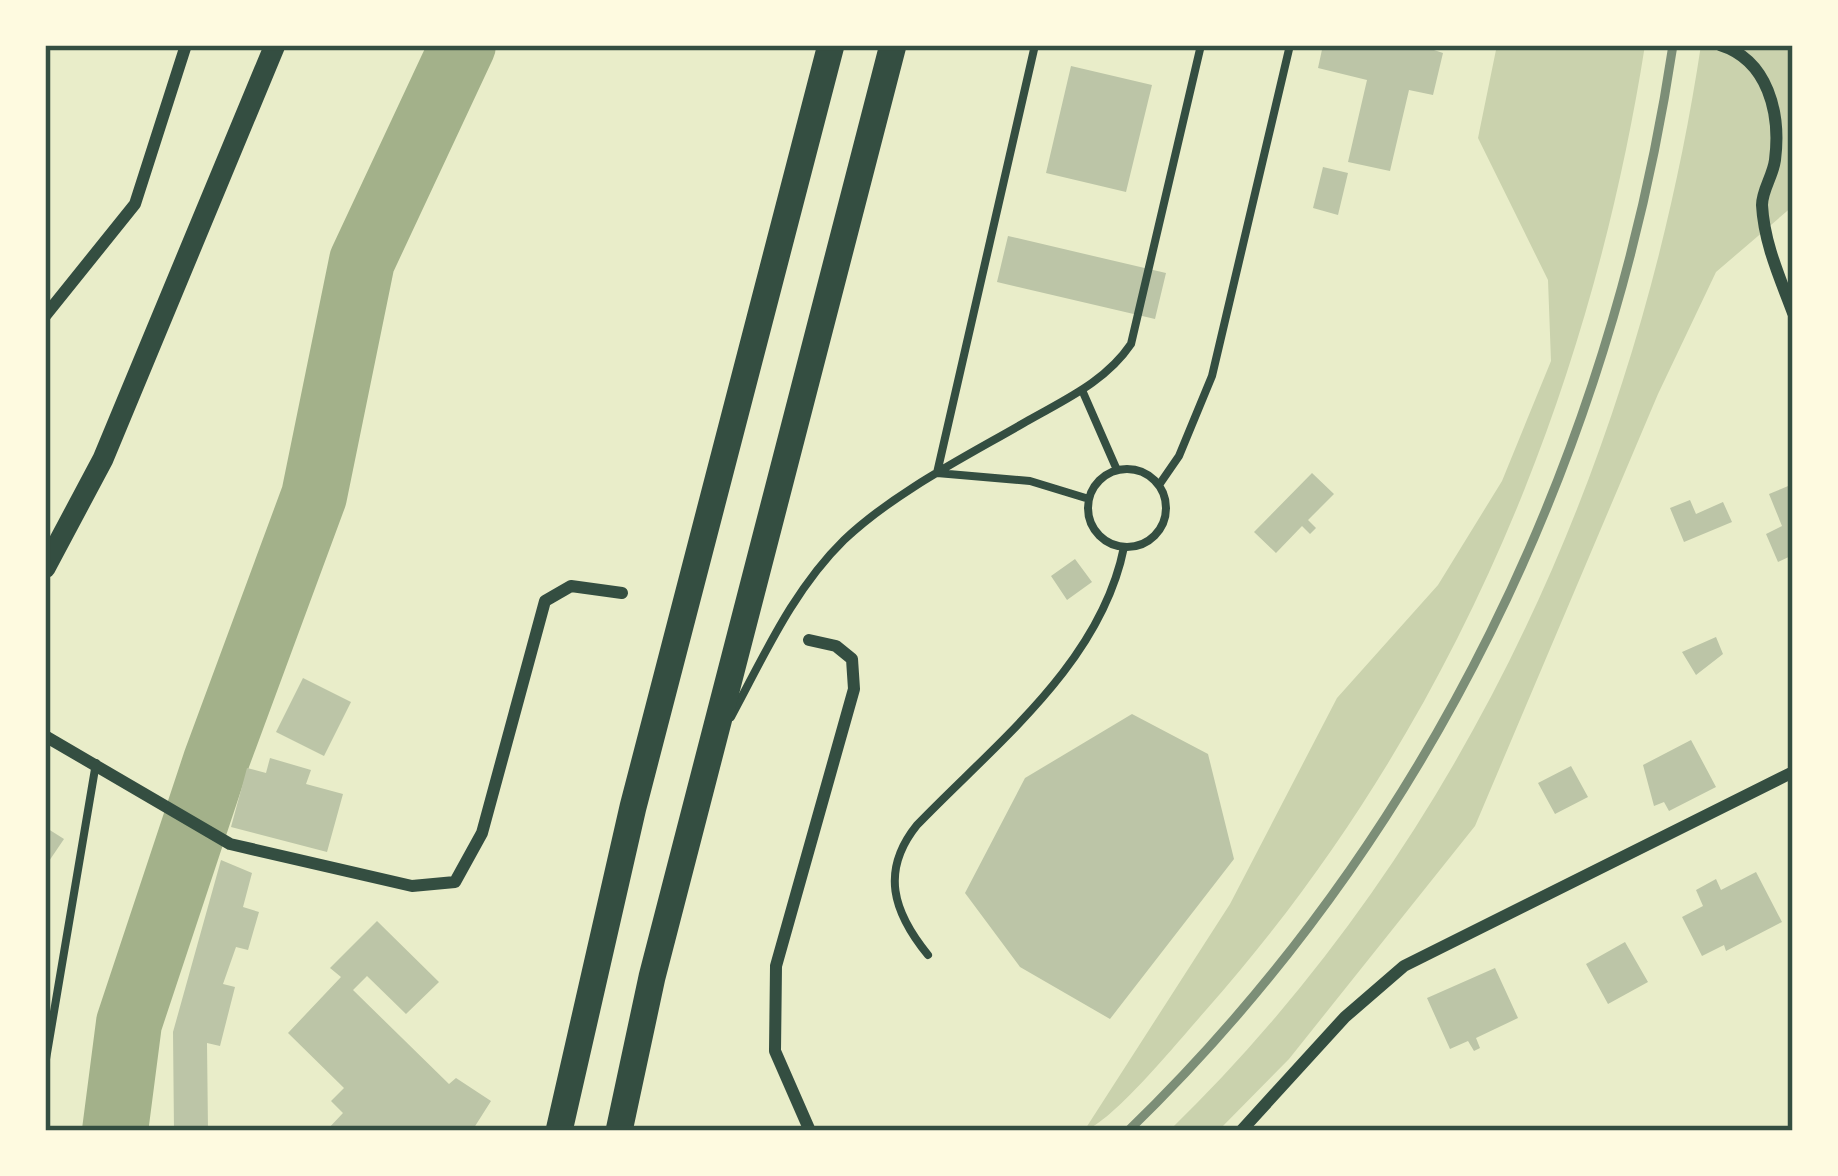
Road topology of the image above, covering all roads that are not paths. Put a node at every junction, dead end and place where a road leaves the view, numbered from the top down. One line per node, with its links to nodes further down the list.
1 (186, 45): 10 (street)
2 (275, 45): 17 (street)
3 (831, 45): 26 (highway)
4 (893, 45): 21 (highway)
5 (1035, 45): 13 (lane)
6 (1201, 45): 11 (lane)
7 (1289, 45): 14 (lane)
8 (1720, 45): 9 (street)
9 (1793, 313)
10 (45, 316)
11 (1082, 389): 12 (lane); 13 (lane)
12 (1117, 470): 14 (lane); 15 (lane)
13 (937, 473): 15 (lane); 21 (lane)
14 (1159, 485): 16 (lane)
15 (1089, 499): 16 (lane)
16 (1124, 547): 24 (lane)
17 (45, 568)
18 (622, 593): 22 (street)
19 (809, 640): 28 (street)
20 (45, 736): 22 (street)
21 (713, 751): 27 (highway)
22 (96, 761): 25 (lane)
23 (1793, 772): 29 (street)
24 (928, 955)
25 (45, 1065)
26 (559, 1131)
27 (619, 1131)
28 (810, 1131)
29 (1241, 1131)

